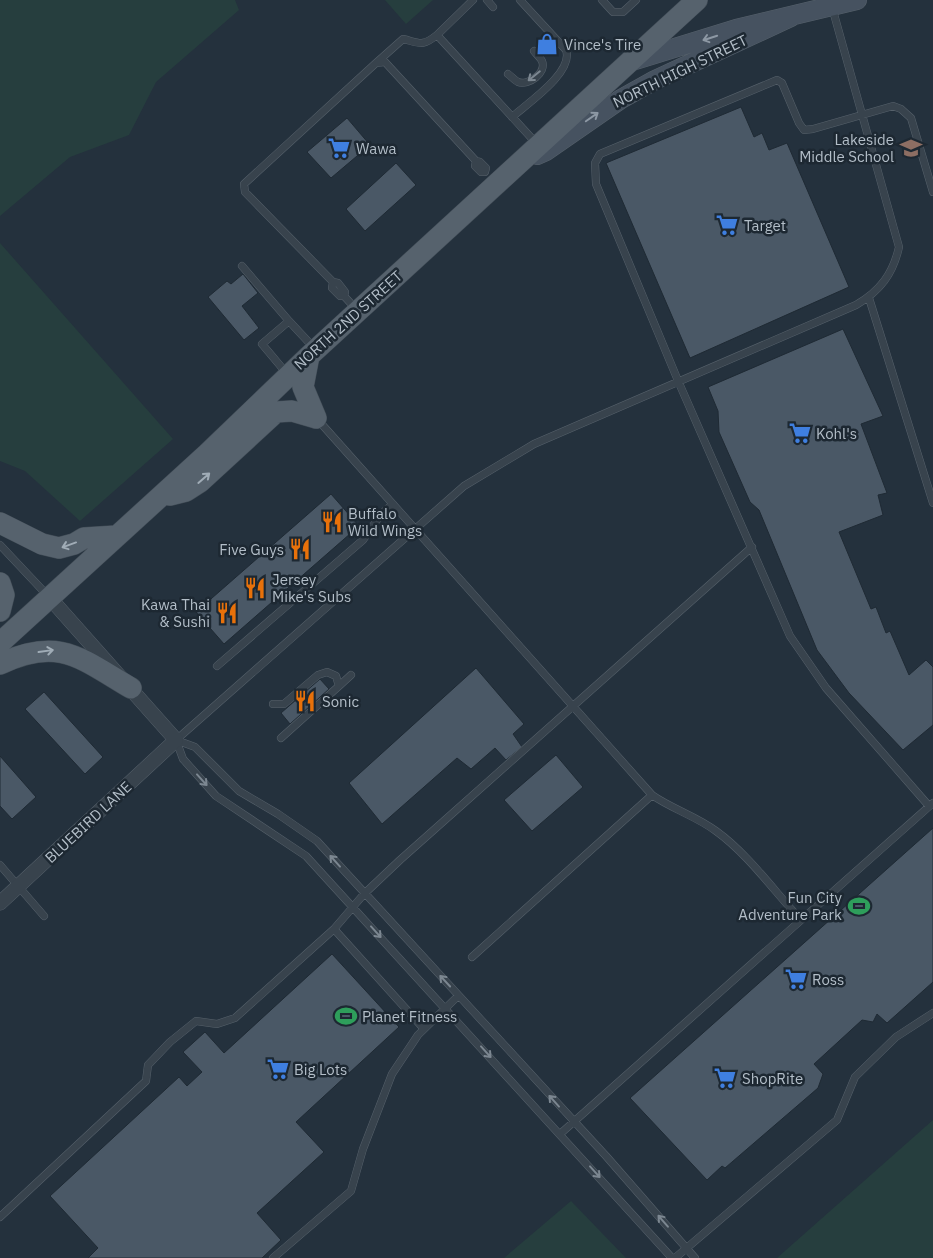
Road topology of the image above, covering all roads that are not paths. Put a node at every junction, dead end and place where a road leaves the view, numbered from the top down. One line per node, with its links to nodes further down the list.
1 (473, 0): 11 (lane)
2 (487, 0): 8 (lane)
3 (520, 0): 17 (lane)
4 (602, 0): 5 (lane)
5 (636, 0)
6 (698, 0): 14 (main road, NORTH 2ND STREET)
7 (857, 0): 9 (street, NORTH HIGH STREET)
8 (493, 6)
9 (832, 7): 10 (street, NORTH HIGH STREET); 16 (lane)
10 (791, 17): 14 (street, NORTH HIGH STREET, one-way to 14); 20 (street, NORTH HIGH STREET, one-way to 10)
11 (437, 35): 13 (lane); 17 (lane)
12 (534, 51): 15 (lane, one-way to 15)
13 (376, 62): 19 (lane); 24 (lane)
14 (629, 62): 18 (main road, NORTH 2ND STREET)
15 (508, 74)
16 (864, 114): 21 (lane); 23 (lane); 28 (lane)
17 (512, 117): 18 (lane)
18 (538, 146): 20 (main road, NORTH 2ND STREET)
19 (476, 161)
20 (522, 161): 24 (main road, NORTH 2ND STREET)
21 (933, 192)
22 (242, 266): 25 (lane)
23 (869, 298): 28 (lane); 31 (lane)
24 (351, 304): 26 (main road, NORTH 2ND STREET)
25 (289, 321): 26 (lane); 27 (lane)
26 (312, 353): 27 (main road, NORTH 2ND STREET); 29 (main road)
27 (288, 375): 30 (main road, NORTH 2ND STREET)
28 (679, 383): 34 (lane); 37 (lane)
29 (316, 418): 30 (main road, one-way to 29); 32 (lane)
30 (160, 497): 35 (main road, NORTH 2ND STREET)
31 (933, 503)
32 (393, 504): 34 (lane); 43 (lane)
33 (0, 523): 35 (main road, one-way to 33)
34 (416, 529): 48 (lane); 50 (lane)
35 (116, 536): 39 (main road, NORTH 2ND STREET)
36 (0, 545): 39 (lane)
37 (752, 547): 48 (lane); 52 (lane)
38 (0, 583): 40 (main road)
39 (49, 597): 41 (main road, NORTH 2ND STREET); 46 (street)
40 (0, 611)
41 (0, 643)
42 (0, 664): 46 (main road, one-way to 46)
43 (217, 666)
44 (351, 675): 45 (lane)
45 (339, 686): 47 (lane); 49 (lane)
46 (131, 688): 50 (street)
47 (273, 704)
48 (572, 707): 51 (lane); 55 (lane)
49 (281, 738)
50 (176, 740): 54 (street, BLUEBIRD LANE); 55 (lane, one-way to 50); 57 (lane, one-way to 57)
51 (652, 795): 59 (lane); 61 (lane)
52 (931, 805): 59 (lane)
53 (0, 865): 54 (lane)
54 (19, 886): 56 (street, BLUEBIRD LANE); 58 (lane)
55 (364, 894): 57 (lane); 62 (lane, one-way to 55)
56 (0, 903)
57 (354, 907): 60 (lane); 63 (lane, one-way to 63)
58 (44, 916)
59 (801, 920): 66 (lane)
60 (334, 929): 65 (lane); 68 (lane)
61 (472, 957)
62 (458, 996): 63 (lane); 66 (lane, one-way to 62)
63 (445, 1008): 65 (lane); 67 (lane, one-way to 67)
64 (933, 1013): 69 (lane)
65 (424, 1029): 70 (lane)
66 (573, 1122): 67 (lane); 69 (lane, one-way to 66)
67 (560, 1134): 71 (lane, one-way to 71)
68 (0, 1217)
69 (687, 1248): 71 (lane); 72 (lane)
70 (273, 1258)
71 (673, 1258)
72 (695, 1258)

